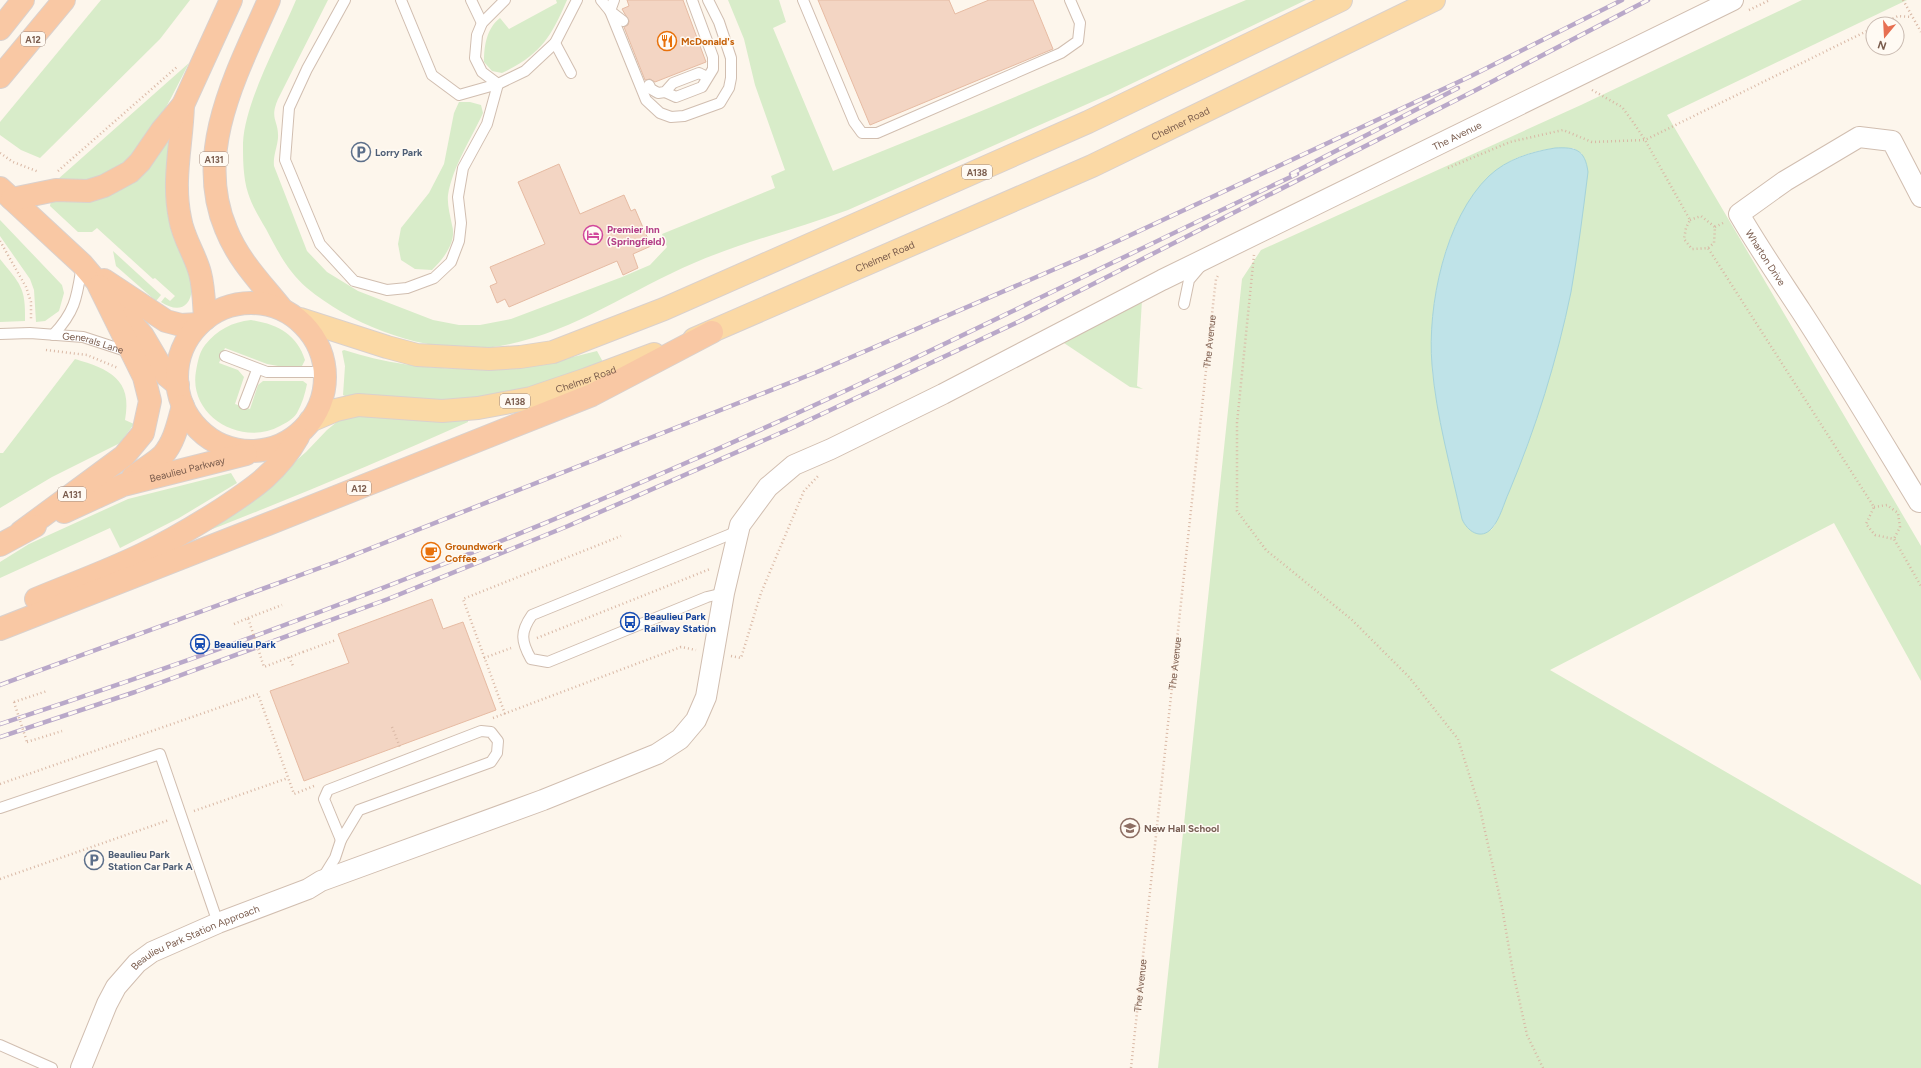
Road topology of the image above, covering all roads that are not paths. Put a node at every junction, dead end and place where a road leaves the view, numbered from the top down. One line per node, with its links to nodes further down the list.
1 (23, 0): 22 (highway)
2 (64, 0): 25 (highway, A12)
3 (231, 0): 28 (highway, A131)
4 (269, 0): 35 (highway, A131)
5 (345, 0): 26 (lane)
6 (401, 0): 26 (lane)
7 (505, 0): 21 (lane)
8 (577, 0): 23 (lane)
9 (601, 0): 19 (lane)
10 (614, 0): 19 (lane)
11 (692, 0): 27 (lane)
12 (708, 0): 19 (lane)
13 (803, 0): 14 (lane)
14 (1070, 0)
15 (1341, 0): 35 (main road, A138)
16 (1434, 0): 37 (main road, Chelmer Road / A138)
17 (1733, 0): 32 (street, The Avenue)
18 (473, 1): 21 (lane)
19 (610, 11): 20 (lane)
20 (623, 21)
21 (482, 23): 26 (lane)
22 (0, 30)
23 (555, 43): 24 (lane); 26 (lane)
24 (571, 73)
25 (0, 77)
26 (498, 84)
27 (649, 85)
28 (184, 105): 29 (highway, A131); 36 (highway, A131)
29 (6, 194): 31 (highway, A131)
30 (1921, 197): 50 (street, Wharton Drive)
31 (82, 264): 33 (highway, A131); 36 (highway, A131); 39 (lane, Generals Lane)
32 (1213, 266): 34 (lane, The Avenue); 51 (street)
33 (99, 286): 41 (highway, A131); 44 (highway, A131)
34 (1184, 304)
35 (291, 314): 36 (highway); 43 (highway)
36 (202, 322): 44 (highway)
37 (712, 332): 47 (main road, Chelmer Road / A138); 56 (highway, A12)
38 (0, 334): 39 (lane, Generals Lane)
39 (53, 335): 41 (lane, Generals Lane)
40 (225, 356): 42 (lane)
41 (126, 361): 52 (highway, A131)
42 (257, 370): 43 (lane); 45 (lane)
43 (323, 372): 47 (highway)
44 (178, 384): 46 (highway)
45 (244, 404)
46 (183, 406): 48 (highway); 49 (highway, Beaulieu Parkway / A131)
47 (305, 428): 48 (highway, Beaulieu Parkway); 55 (highway)
48 (251, 452): 49 (highway, Beaulieu Parkway / A131)
49 (123, 484): 52 (highway, Beaulieu Parkway / A131)
50 (1920, 503)
51 (740, 525): 54 (street, Beaulieu Park Station Approach); 54 (lane)
52 (21, 532): 53 (highway, Beaulieu Parkway / A131)
53 (0, 545)
54 (724, 593): 59 (street, Beaulieu Park Station Approach)
55 (0, 614)
56 (0, 629)
57 (0, 808): 60 (lane)
58 (341, 840): 58 (lane); 59 (lane)
59 (321, 881): 60 (street, Beaulieu Park Station Approach)
60 (218, 923): 63 (street, Beaulieu Park Station Approach)
61 (0, 1046): 62 (lane)
62 (52, 1068)
63 (81, 1068)

